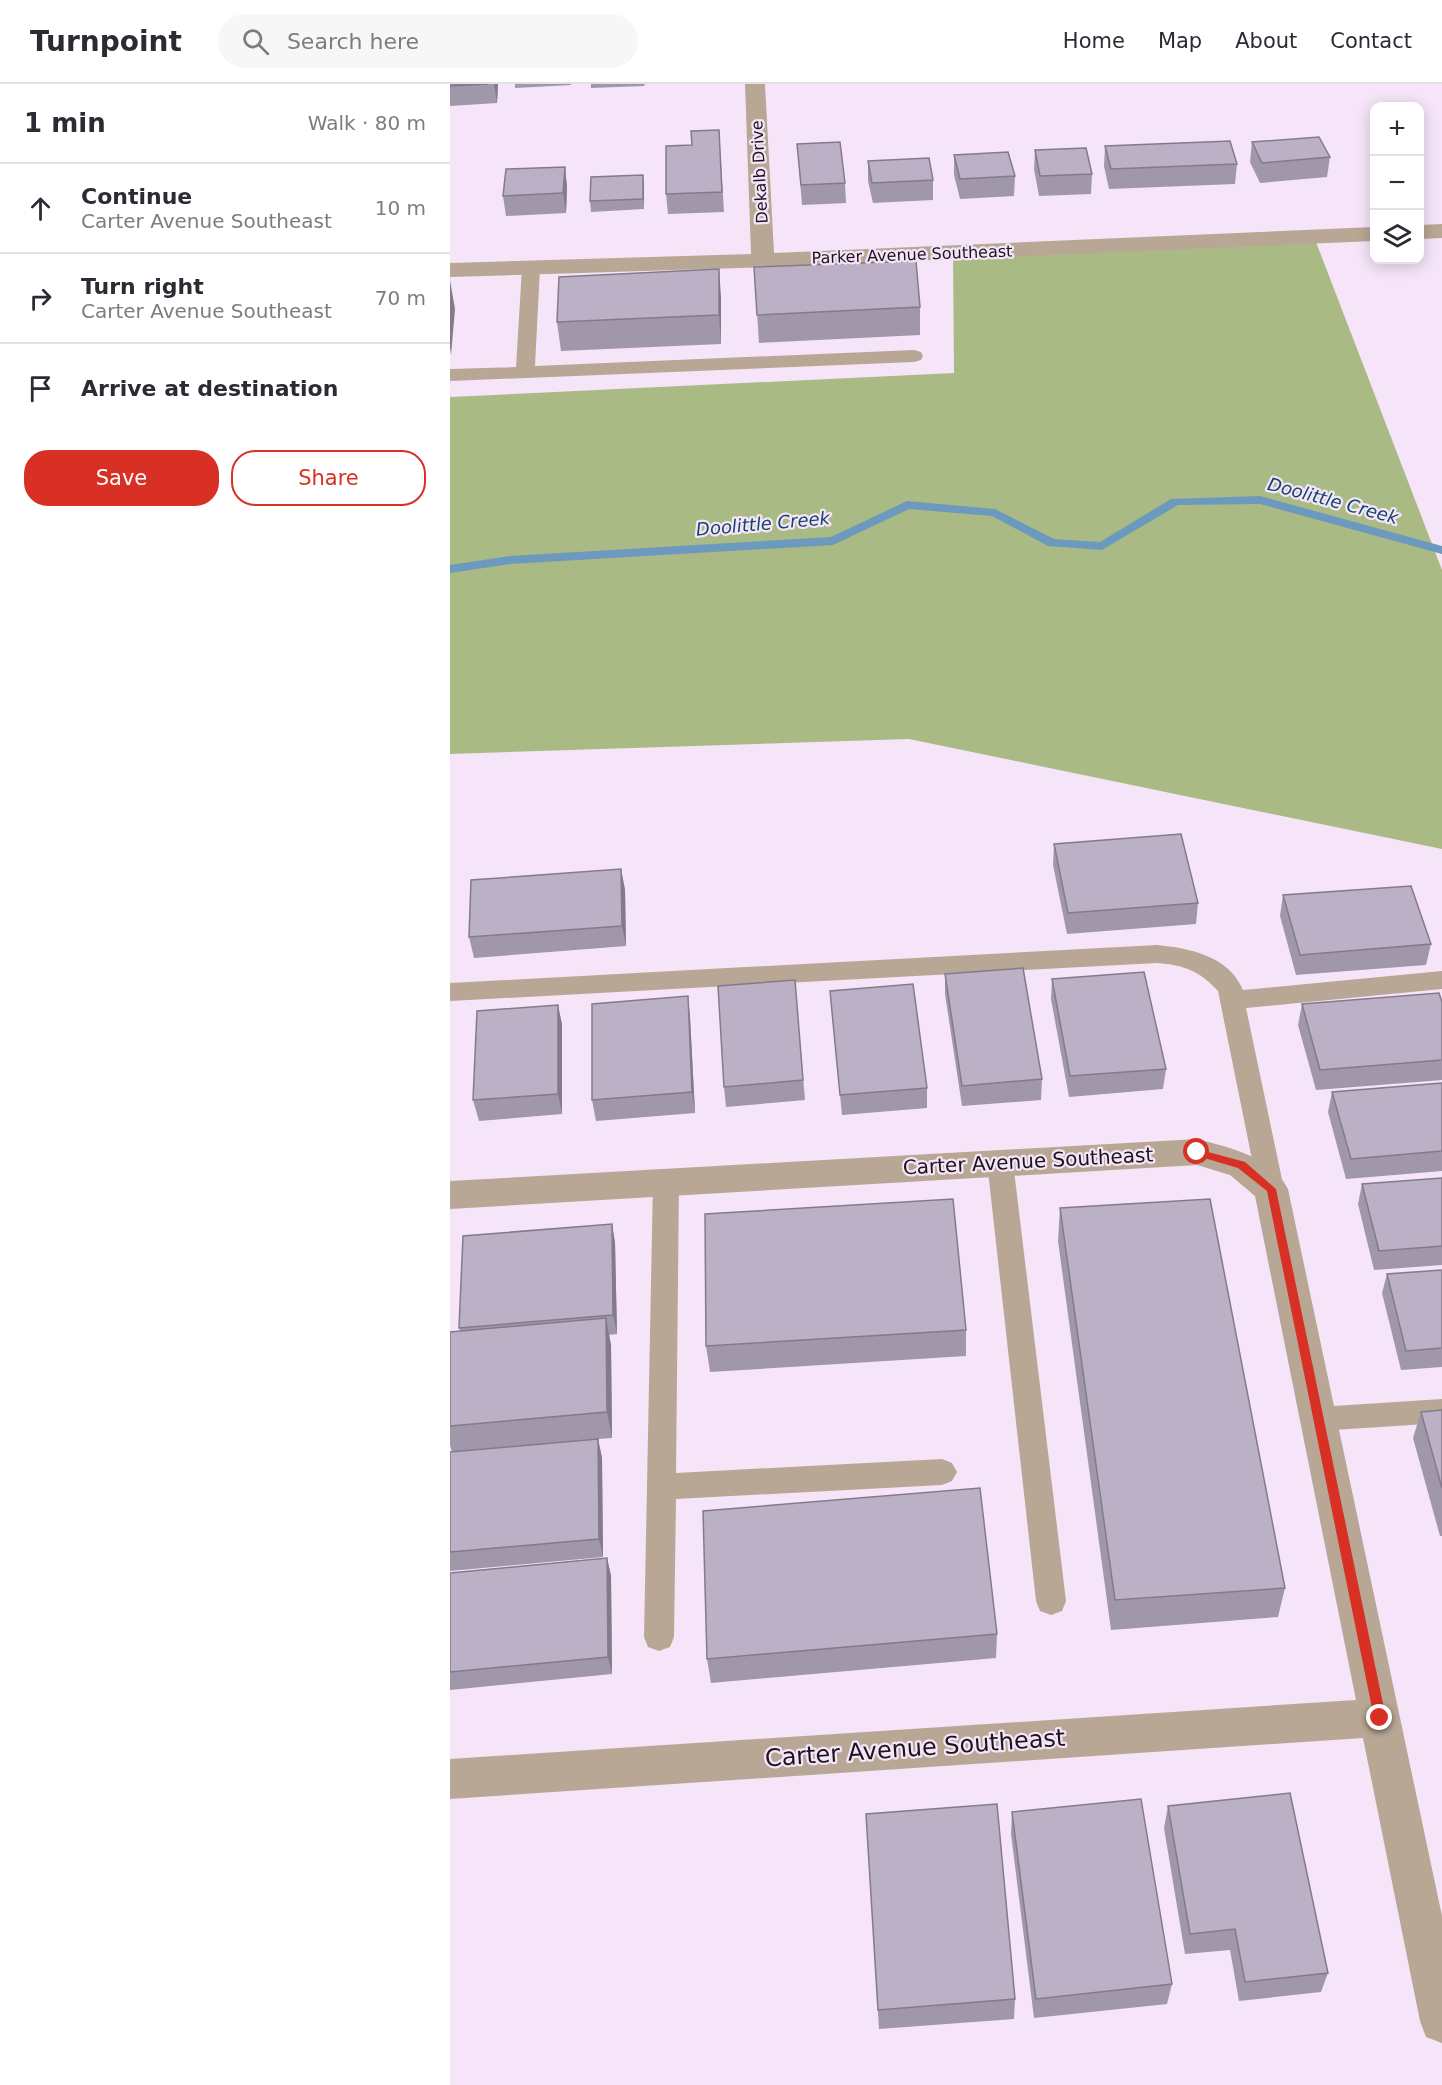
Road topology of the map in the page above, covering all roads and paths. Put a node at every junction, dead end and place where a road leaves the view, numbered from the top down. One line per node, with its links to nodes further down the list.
1 (755, 84): 5 (street, Dekalb Drive)
2 (1442, 231): 3 (street)
3 (1424, 232)
4 (1370, 234): 5 (street, Parker Avenue Southeast)
5 (764, 260): 6 (street, Parker Avenue Southeast)
6 (531, 268): 7 (street, Parker Avenue Southeast); 9 (lane)
7 (450, 270)
8 (914, 356): 9 (lane)
9 (525, 372): 10 (lane)
10 (450, 375)
11 (1442, 980): 13 (lane)
12 (450, 992): 13 (lane)
13 (1233, 1000): 16 (lane)
14 (1000, 1162): 15 (street, Carter Avenue Southeast); 16 (street, Carter Avenue Southeast); 22 (lane)
15 (666, 1182): 17 (street, Carter Avenue Southeast); 21 (lane)
16 (1271, 1189): 19 (street)
17 (450, 1195)
18 (1442, 1411): 19 (lane)
19 (1318, 1419): 24 (street)
20 (942, 1472): 21 (lane)
21 (661, 1487): 23 (lane)
22 (1051, 1601)
23 (659, 1637)
24 (1380, 1718): 25 (street, Carter Avenue Southeast); 26 (street)
25 (450, 1779)
26 (1442, 2021)

